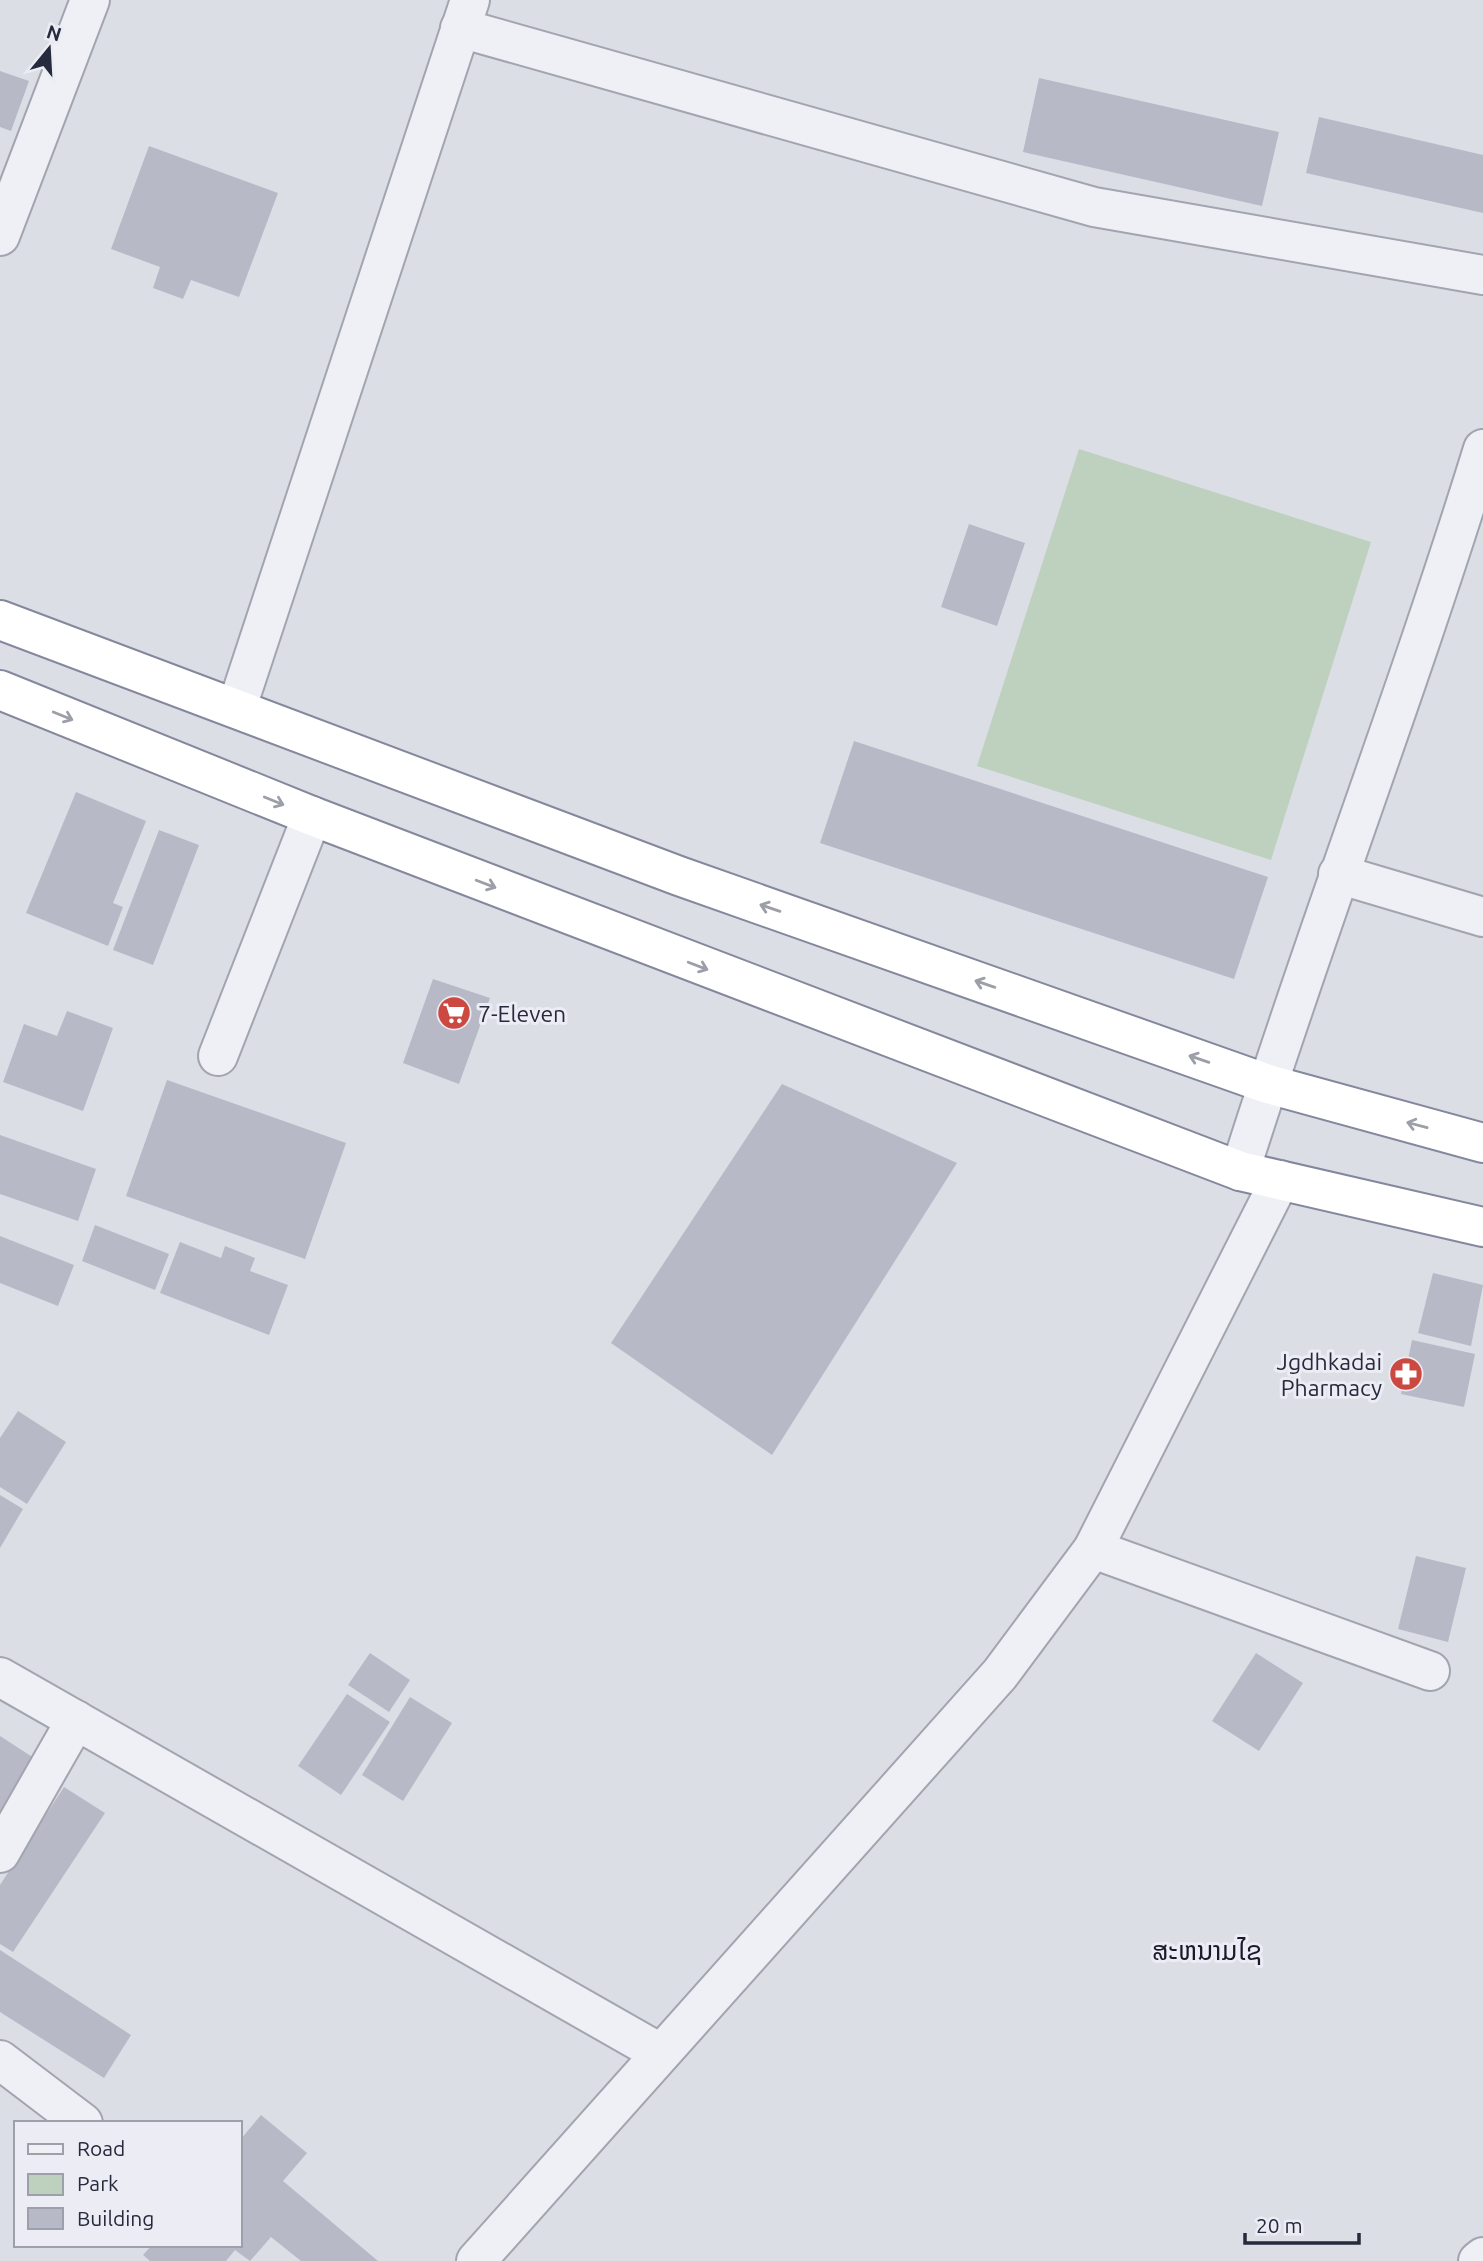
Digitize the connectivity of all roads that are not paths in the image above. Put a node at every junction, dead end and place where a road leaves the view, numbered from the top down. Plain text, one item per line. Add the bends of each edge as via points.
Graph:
1 (90, 0) edge
2 (465, 14) edge
3 (0, 236) edge
4 (1483, 275) edge
5 (1483, 449) edge
6 (0, 620) edge
7 (0, 690) edge
8 (237, 707) junction
9 (312, 816) junction
10 (1338, 874) junction
11 (1483, 917) edge
12 (218, 1056) dead end
13 (1268, 1084) junction
14 (1483, 1143) edge
15 (1240, 1171) junction
16 (1280, 1180) junction
17 (1483, 1227) edge
18 (1093, 1549) junction
19 (1430, 1671) dead end
20 (0, 1677) edge
21 (76, 1720) junction
22 (0, 1853) edge
23 (660, 2053) junction
24 (0, 2060) edge
25 (80, 2121) edge
26 (1483, 2257) edge
27 (476, 2261) edge
28 (1478, 2261) edge

1 - 3 street
2 - 4 street via 1094,207
2 - 8 street
5 - 10 street
6 - 8 highway
7 -> 9 highway
13 -> 8 highway via 679,876
9 - 12 street
9 -> 15 highway
10 - 11 street
10 - 13 street
14 -> 13 highway
13 - 15 street
15 - 16 highway
16 - 17 highway
16 - 18 street
18 - 19 street
18 - 23 street via 1000,1674
20 - 21 street
21 - 22 street
21 - 23 street
23 - 27 street
24 - 25 street
26 - 28 street

